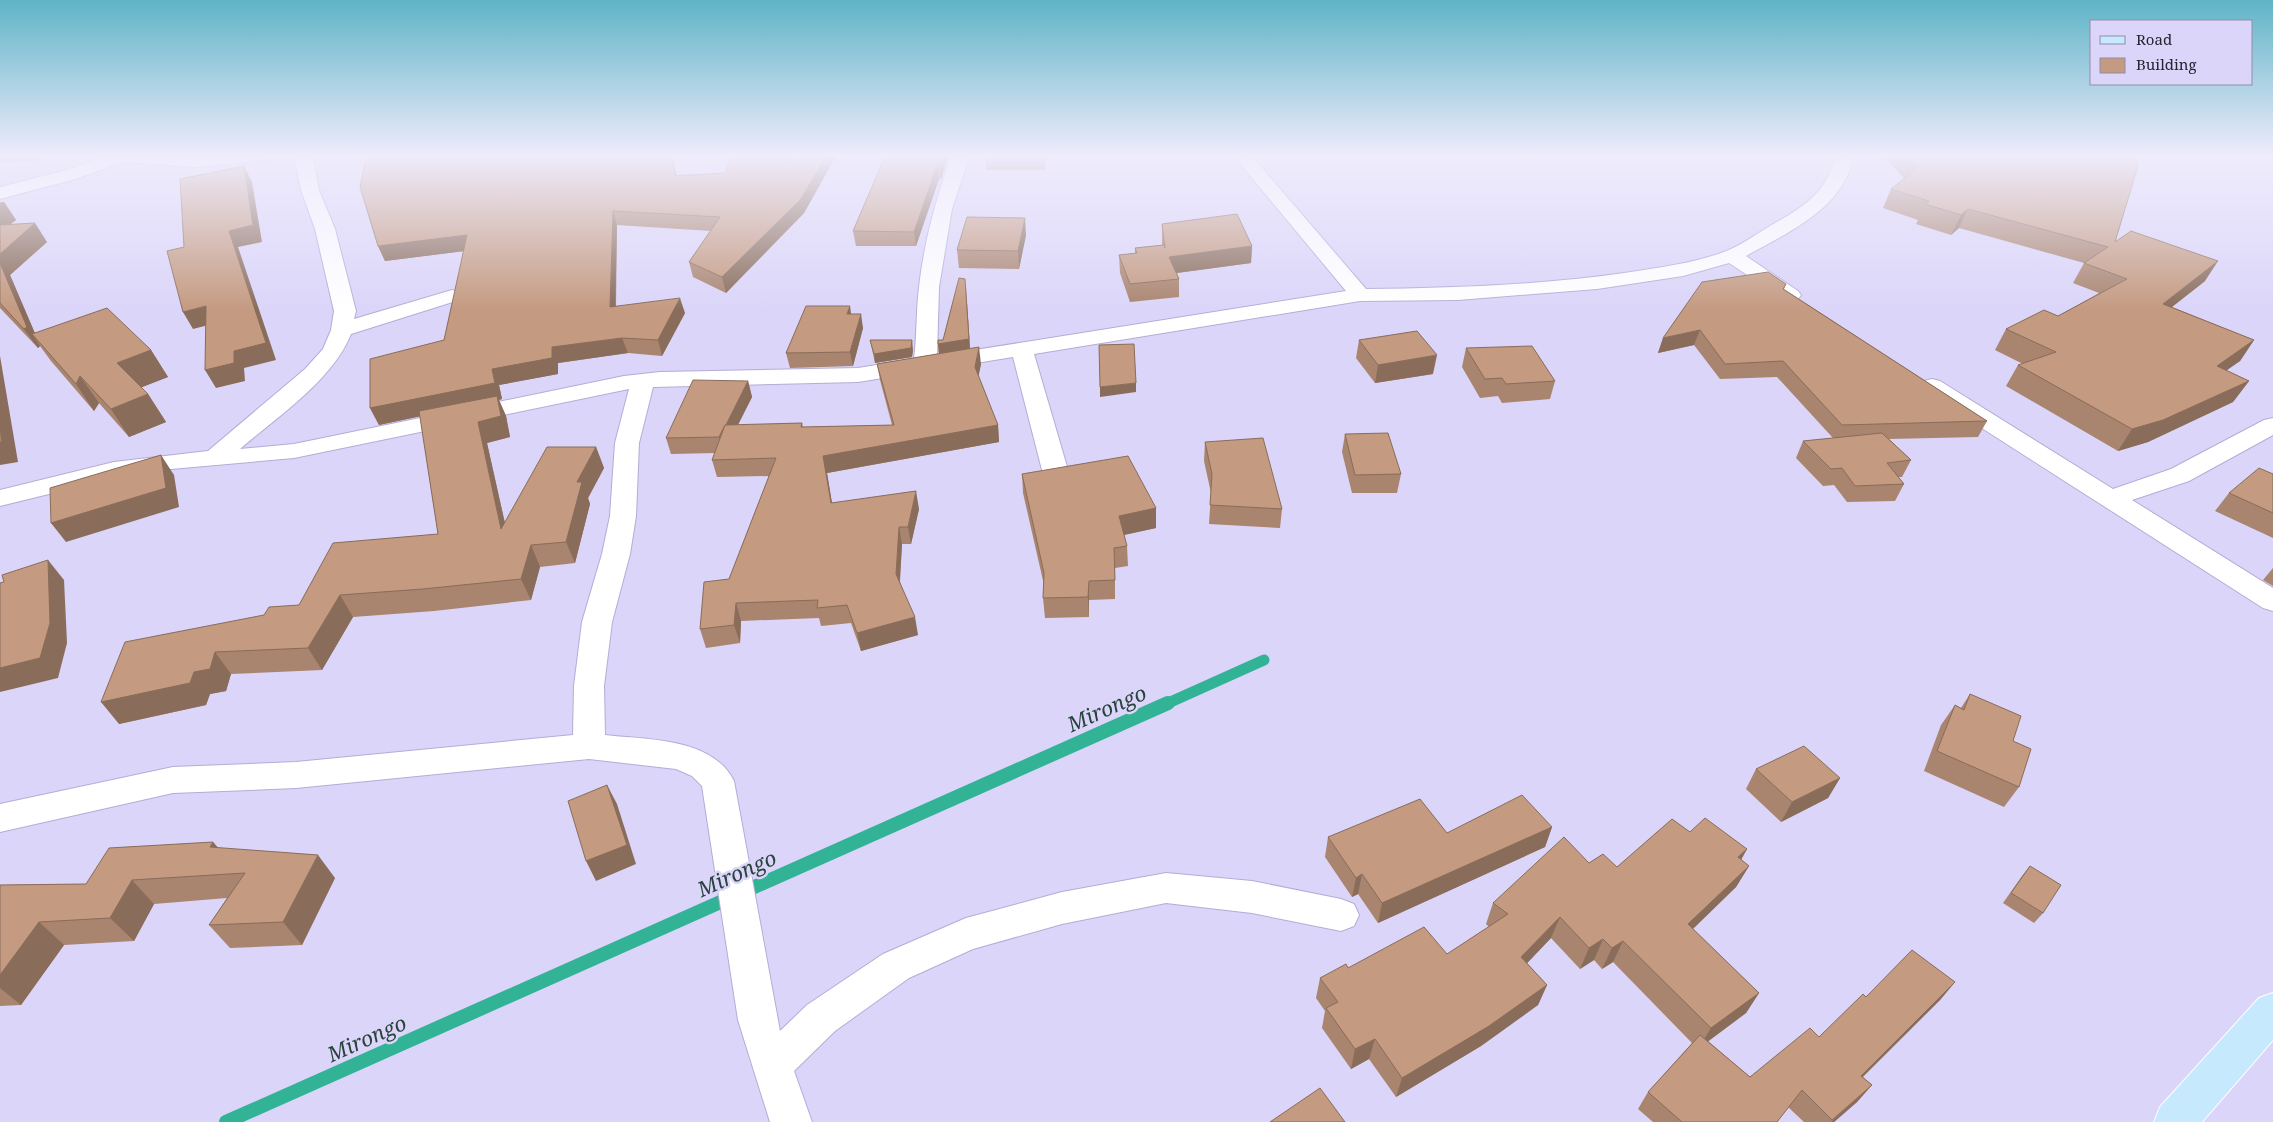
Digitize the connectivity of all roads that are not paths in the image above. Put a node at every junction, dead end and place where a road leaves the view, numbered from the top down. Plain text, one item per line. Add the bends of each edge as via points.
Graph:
1 (316, 206) edge
2 (944, 206) edge
3 (1285, 206) edge
4 (1812, 206) edge
5 (1732, 256) junction
6 (1360, 295) junction
7 (452, 296) edge
8 (1806, 305) edge
9 (342, 330) junction
10 (1022, 349) junction
11 (924, 366) junction
12 (1914, 375) edge
13 (643, 381) junction
14 (2273, 424) edge
15 (214, 459) junction
16 (1055, 470) edge
17 (0, 498) edge
18 (2112, 498) junction
19 (2273, 601) edge
20 (589, 746) junction
21 (0, 818) edge
22 (1341, 915) dead end
23 (2273, 1011) edge
24 (771, 1066) junction
25 (791, 1122) edge
26 (2175, 1122) edge

1 - 9 street via 345,310
2 - 11 street via 929,287
3 - 6 street
4 - 5 street
5 - 6 street via 1683,270 1597,283 1458,294
5 - 8 street
6 - 10 street
7 - 9 street
9 - 15 street via 333,351 313,374
10 - 11 street
10 - 16 street
11 - 13 street via 858,375
12 - 18 street
13 - 15 street via 294,451
13 - 20 street via 627,443 623,516 616,554 597,622 589,686
14 - 18 street via 2180,475
15 - 17 street via 128,467
18 - 19 street
20 - 21 street via 296,776 173,780
20 - 24 street via 679,757 704,767 718,781 757,1020
22 - 24 street via 1252,897 1166,888 1062,908 966,934 896,966 821,1018
23 - 26 main road
24 - 25 street

